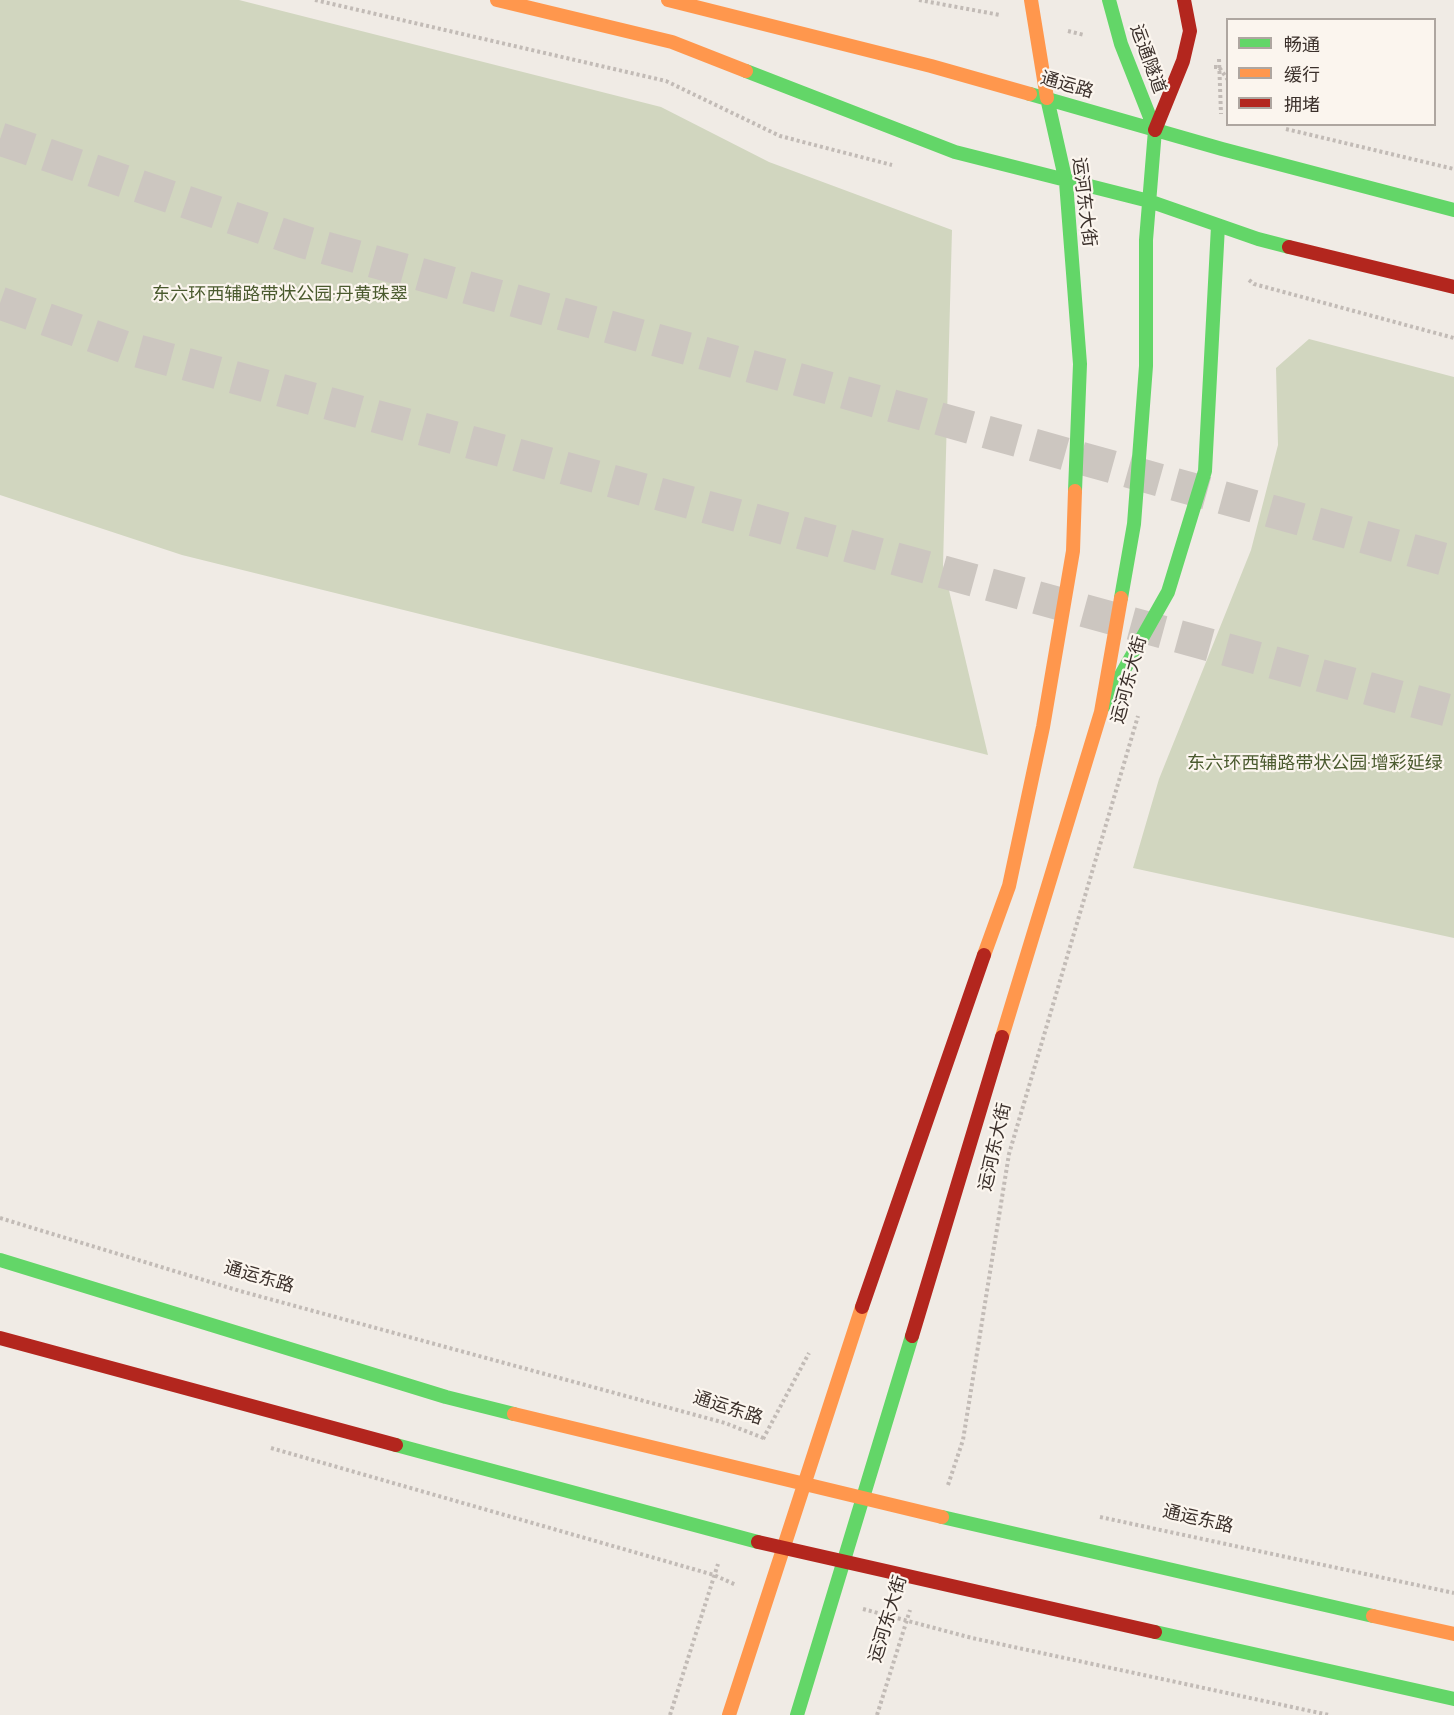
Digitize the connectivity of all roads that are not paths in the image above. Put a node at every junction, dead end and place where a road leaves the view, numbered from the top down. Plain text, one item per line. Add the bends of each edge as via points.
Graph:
1 (497, 0) edge
2 (668, 0) edge
3 (1031, 0) edge
4 (1109, 0) edge
5 (1184, 0) edge
6 (1047, 98) junction
7 (1155, 130) junction
8 (1066, 182) junction
9 (1149, 201) junction
10 (1454, 210) edge
11 (1218, 226) junction
12 (1454, 287) edge
13 (1101, 712) junction
14 (0, 1260) edge
15 (0, 1338) edge
16 (802, 1484) junction
17 (863, 1498) junction
18 (782, 1549) junction
19 (843, 1563) junction
20 (1454, 1634) edge
21 (1454, 1699) edge
22 (729, 1715) edge
23 (797, 1715) edge

1 - 8 main road via 672,42 932,145
2 - 6 main road, 通运路
3 - 6 main road
4 - 7 main road, 运通隧道 via 1121,44
5 - 7 main road, 运河东大街 via 1190,31 1184,61
6 - 7 main road, 通运路
6 - 8 main road, 运河东大街
7 - 9 main road, 运河东大街
7 - 10 main road, 通运路
8 - 9 main road
8 - 16 main road, 运河东大街 via 1080,364 1074,528 1043,727 1009,885 913,1153
9 - 11 main road
9 - 13 main road, 运河东大街 via 1146,366 1134,524
11 - 12 main road
11 - 13 main road, 运河东大街 via 1205,471 1168,592
13 - 17 main road, 运河东大街
14 - 16 main road via 446,1397
15 - 18 main road
16 - 17 main road
16 - 18 main road, 运河东大街
17 - 19 main road, 运河东大街
17 - 20 main road
18 - 19 main road
18 - 22 main road, 运河东大街
19 - 21 main road
19 - 23 main road, 运河东大街

